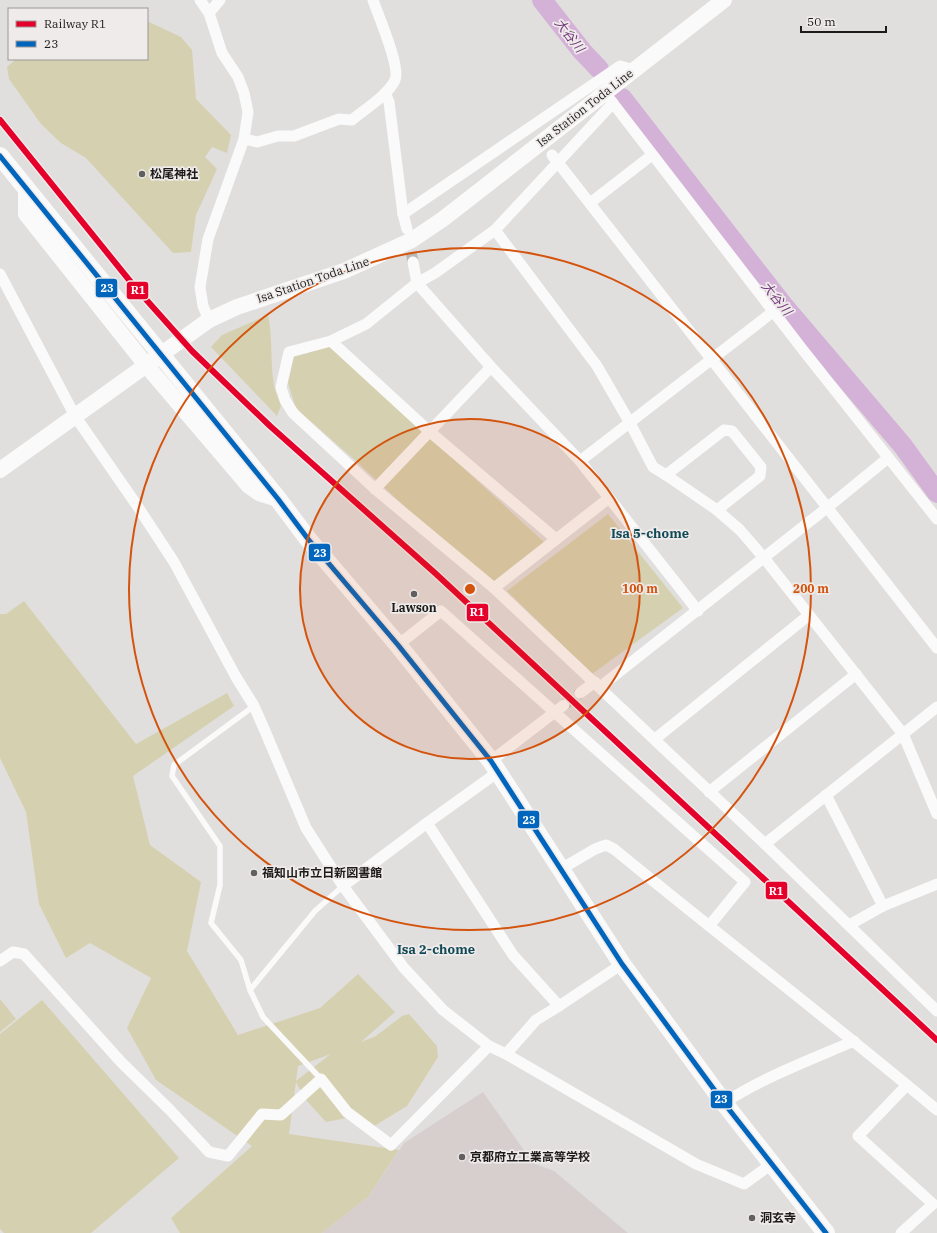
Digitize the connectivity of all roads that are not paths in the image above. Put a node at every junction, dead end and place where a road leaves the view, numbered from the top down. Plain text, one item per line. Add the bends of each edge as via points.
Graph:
1 (200, 0) edge
2 (220, 0) edge
3 (373, 0) edge
4 (724, 0) edge
5 (209, 13) junction
6 (634, 70) junction
7 (385, 94) junction
8 (609, 98) junction
9 (530, 128) junction
10 (537, 137) dead end
11 (244, 139) junction
12 (652, 155) junction
13 (0, 156) edge
14 (554, 159) junction
15 (26, 188) junction
16 (590, 203) junction
17 (403, 214) junction
18 (407, 229) tunnel mouth
19 (495, 230) junction
20 (413, 262) tunnel mouth
21 (0, 274) edge
22 (417, 283) junction
23 (774, 311) junction
24 (204, 323) junction
25 (331, 341) junction
26 (711, 359) junction
27 (149, 363) junction
28 (491, 367) junction
29 (75, 416) junction
30 (630, 423) junction
31 (430, 432) junction
32 (888, 458) junction
33 (580, 462) junction
34 (0, 470) edge
35 (666, 475) junction
36 (376, 489) junction
37 (609, 498) junction
38 (278, 499) junction
39 (828, 507) junction
40 (717, 510) junction
41 (937, 519) edge
42 (556, 539) junction
43 (764, 558) junction
44 (494, 588) junction
45 (698, 611) junction
46 (810, 615) junction
47 (398, 645) junction
48 (937, 648) edge
49 (856, 674) junction
50 (597, 685) junction
51 (580, 693) tunnel mouth
52 (564, 705) tunnel mouth
53 (254, 706) junction
54 (937, 707) edge
55 (556, 713) junction
56 (903, 734) junction
57 (655, 739) junction
58 (494, 767) junction
59 (709, 792) junction
60 (826, 795) junction
61 (937, 814) edge
62 (427, 823) junction
63 (765, 844) junction
64 (561, 869) junction
65 (937, 884) edge
66 (343, 886) junction
67 (883, 906) junction
68 (849, 925) junction
69 (709, 926) junction
70 (0, 961) edge
71 (622, 964) junction
72 (250, 990) junction
73 (559, 1006) junction
74 (937, 1012) edge
75 (854, 1041) junction
76 (489, 1046) junction
77 (506, 1054) junction
78 (321, 1079) junction
79 (907, 1085) junction
80 (724, 1102) junction
81 (937, 1110) edge
82 (773, 1163) junction
83 (826, 1233) edge
84 (901, 1233) edge

1 - 5 street
2 - 5 street
3 - 7 street via 395,64 396,79
4 - 6 main road, Isa Station Toda Line
5 - 11 street via 222,53 238,77 244,93 248,112
6 - 8 main road, Isa Station Toda Line
6 - 9 street via 620,66
7 - 11 street via 352,120 339,119 294,136 278,136 258,142
7 - 17 street via 389,102
8 - 12 street
8 - 14 street
8 - 24 main road, Isa Station Toda Line via 412,240 344,272 237,307
9 - 10 street
9 - 17 street
11 - 24 street via 208,239 200,287
12 - 16 street
12 - 23 street
13 - 15 main road
14 - 16 street
14 - 19 street
15 - 27 main road via 26,214
15 - 38 main road
16 - 26 street
17 - 18 street
19 - 22 street
19 - 30 street via 597,366
20 - 22 street
21 - 29 street
22 - 25 street via 366,324
22 - 28 street
23 - 26 street
23 - 32 street
24 - 27 main road, Isa Station Toda Line
25 - 31 street
25 - 36 street via 289,352 281,387 293,413
26 - 30 street
26 - 39 street
27 - 29 main road, Isa Station Toda Line
27 - 38 main road via 249,486 259,493
28 - 31 street
28 - 33 street
29 - 34 main road, Isa Station Toda Line
29 - 53 street via 174,562 236,678
30 - 33 street
30 - 35 street via 653,468
31 - 36 street
31 - 42 street
32 - 39 street
32 - 41 street
33 - 37 street
35 - 40 street
35 - 40 street via 724,430 732,431 761,467 760,476
36 - 44 street
37 - 42 street
37 - 45 street
38 - 47 main road
39 - 43 street
39 - 48 street
40 - 43 street via 740,530
42 - 44 street
43 - 45 street
43 - 46 street
44 - 50 street
45 - 50 street
46 - 49 street
46 - 57 street
47 - 55 street via 441,611
47 - 58 main road
49 - 56 street
49 - 59 street
50 - 51 street
50 - 57 street
52 - 55 street
53 - 66 street via 306,828
53 - 72 lane via 174,765 172,776 220,846 220,885 211,923 241,960
54 - 56 street
55 - 58 street
55 - 69 street via 745,882
56 - 60 street
56 - 61 street
57 - 59 street
58 - 62 street
58 - 64 main road
59 - 63 street
60 - 63 street
60 - 67 street
62 - 66 street
62 - 73 street via 513,955
63 - 68 street
64 - 69 street via 595,848 606,845
64 - 71 main road
65 - 67 street
66 - 72 lane via 315,911
66 - 76 street via 404,968 443,1010
67 - 68 street
68 - 74 street
69 - 75 street
70 - 78 street via 13,952 24,954 121,1062 209,1152 228,1156 262,1114 281,1115
71 - 73 street
71 - 80 main road
72 - 78 lane via 263,1017
73 - 77 street via 536,1020
75 - 79 street
75 - 80 street via 781,1072
76 - 77 street
76 - 78 street via 391,1145 347,1112
77 - 82 street via 696,1164 744,1184
79 - 81 street
79 - 84 street via 858,1136 933,1204
80 - 82 main road
82 - 83 main road

